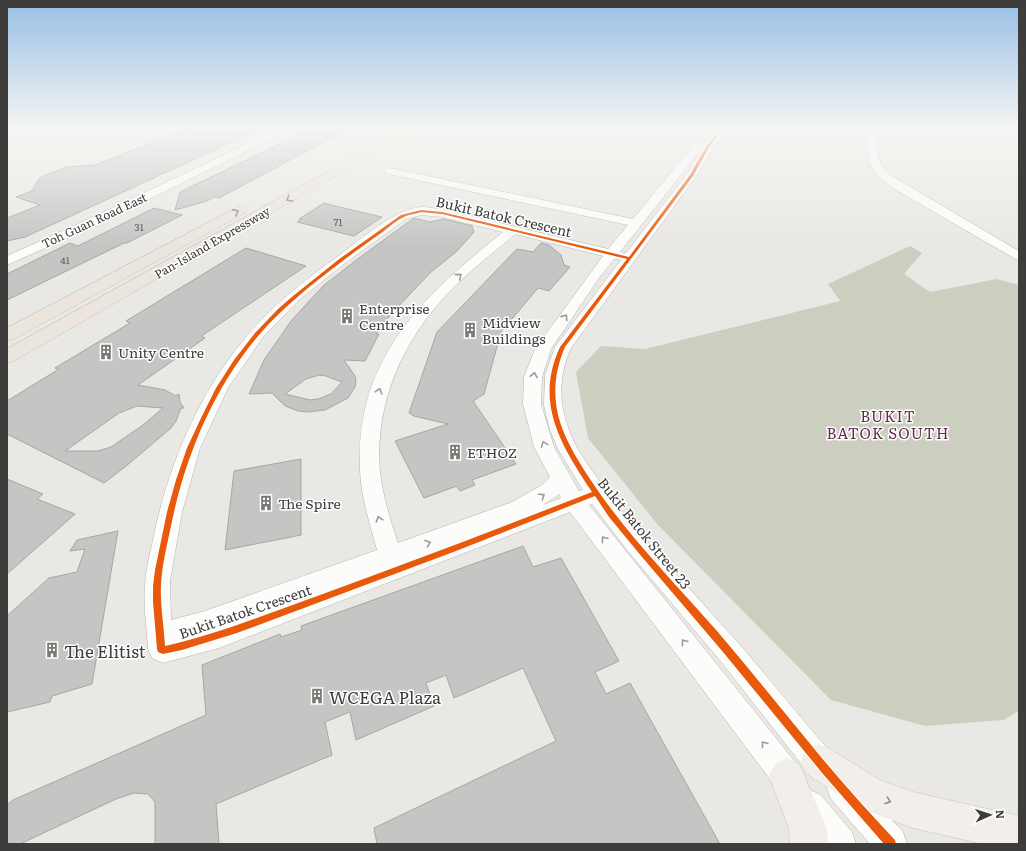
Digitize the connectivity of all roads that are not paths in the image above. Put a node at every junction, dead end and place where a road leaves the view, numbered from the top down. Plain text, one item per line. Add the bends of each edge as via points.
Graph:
1 (208, 167) edge
2 (323, 167) edge
3 (346, 167) edge
4 (681, 167) edge
5 (697, 167) edge
6 (876, 167) edge
7 (389, 171) dead end
8 (271, 194) dead end
9 (250, 205) dead end
10 (636, 223) junction
11 (202, 230) junction
12 (513, 230) junction
13 (611, 253) junction
14 (1019, 256) edge
15 (629, 258) junction
16 (7, 261) edge
17 (126, 292) junction
18 (7, 324) edge
19 (7, 335) edge
20 (7, 357) edge
21 (7, 372) edge
22 (561, 479) junction
23 (585, 497) junction
24 (393, 564) junction
25 (802, 768) junction
26 (1006, 835) edge
27 (809, 844) edge
28 (840, 844) edge
29 (891, 844) edge

1 - 16 street, Toh Guan Road East
2 - 8 highway, Pan-Island Expressway
3 -> 17 highway, Pan-Island Expressway
4 - 10 street, Bukit Batok Street 23
5 - 15 street, Bukit Batok Street 23
6 - 14 street via 907,190
7 - 10 street
11 -> 9 highway, Pan-Island Expressway
10 - 13 street, Bukit Batok Street 23
11 - 18 highway
11 - 19 highway, Pan-Island Expressway
12 - 13 street, Bukit Batok Crescent
24 -> 12 street, Bukit Batok Crescent via 377,512 370,471 373,412 385,372 405,336 441,292
12 - 24 street, Bukit Batok Crescent via 432,212 407,214 304,289 280,310 254,339 228,375 200,424 181,473 170,514 157,584 161,649 184,646
13 - 15 street, Bukit Batok Crescent
22 -> 13 street, Bukit Batok Street 23 via 544,447 538,427 532,404 533,377 543,349
15 - 23 street, Bukit Batok Street 23 via 563,347 556,362 553,378 553,399 558,425
17 - 20 highway, Pan-Island Expressway
17 - 21 highway
22 - 23 street, Bukit Batok Street 23
24 -> 22 street, Bukit Batok Crescent via 520,508 549,491
23 - 24 street, Bukit Batok Crescent
23 - 25 street, Bukit Batok Street 23 via 626,532 732,656
25 -> 26 main road via 913,810
25 - 27 main road
25 - 28 street, Bukit Batok Street 23
25 - 29 street, Bukit Batok Street 23

